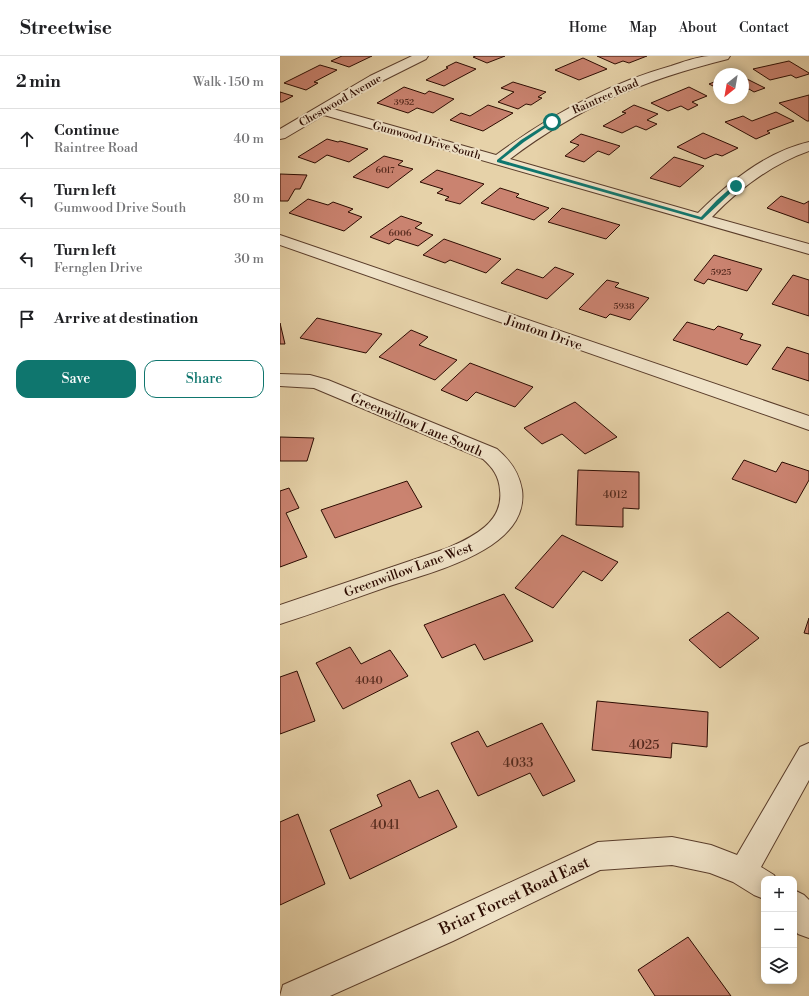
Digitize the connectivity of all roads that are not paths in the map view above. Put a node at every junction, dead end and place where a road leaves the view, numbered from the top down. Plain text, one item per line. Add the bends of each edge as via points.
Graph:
1 (422, 56) edge
2 (724, 56) edge
3 (321, 110) junction
4 (280, 135) edge
5 (809, 146) edge
6 (498, 161) junction
7 (702, 218) junction
8 (280, 240) edge
9 (809, 249) edge
10 (289, 380) edge
11 (809, 423) edge
12 (512, 495) joint
13 (280, 615) edge
14 (809, 755) edge
15 (754, 878) edge
16 (797, 909) edge
17 (809, 923) edge
18 (294, 996) edge

1 - 3 street, Chestwood Avenue
2 - 6 street, Raintree Road via 668,71 587,103 552,122
3 - 4 street, Chestwood Avenue
3 - 6 street, Gumwood Drive South
5 - 7 street via 758,170 718,201
6 - 7 street, Gumwood Drive South
7 - 9 street, Gumwood Drive South
8 - 11 street, Jimtom Drive
10 - 12 street, Greenwillow Lane South via 321,384 490,454 510,478
12 - 13 street, Greenwillow Lane West via 510,509 501,522 475,545 456,554
14 - 15 street
15 - 18 street, Briar Forest Road East via 710,859 672,851 598,856
16 - 17 street

